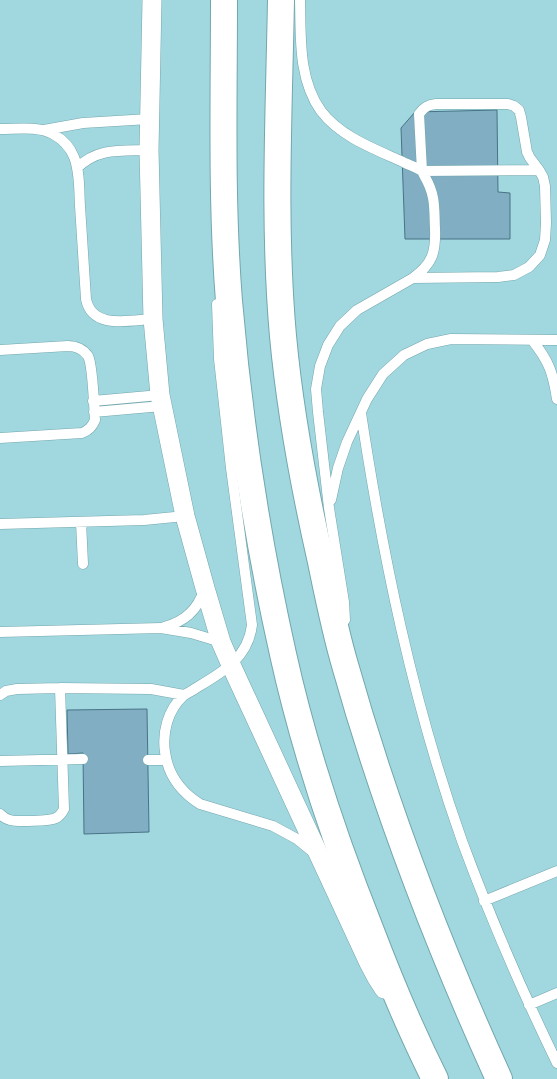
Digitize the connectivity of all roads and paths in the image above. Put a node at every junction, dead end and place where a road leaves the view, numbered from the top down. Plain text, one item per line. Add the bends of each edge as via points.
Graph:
1 (152, 0) edge
2 (224, 0) edge
3 (281, 0) edge
4 (300, 0) edge
5 (149, 119) junction
6 (0, 129) edge
7 (44, 130) junction
8 (149, 150) junction
9 (77, 168) junction
10 (539, 170) junction
11 (422, 171) junction
12 (225, 223) junction
13 (413, 278) junction
14 (218, 279) dead end
15 (217, 297) dead end
16 (153, 318) junction
17 (532, 340) junction
18 (557, 340) edge
19 (0, 350) edge
20 (556, 375) edge
21 (557, 399) edge
22 (93, 401) junction
23 (161, 401) junction
24 (94, 412) junction
25 (361, 413) junction
26 (0, 438) edge
27 (328, 508) junction
28 (184, 516) junction
29 (81, 522) junction
30 (0, 524) edge
31 (83, 564) dead end
32 (205, 588) junction
33 (161, 628) junction
34 (0, 632) edge
35 (221, 642) junction
36 (344, 663) junction
37 (231, 665) junction
38 (60, 688) junction
39 (0, 695) edge
40 (184, 695) junction
41 (63, 759) junction
42 (83, 759) dead end
43 (148, 760) dead end
44 (166, 760) junction
45 (0, 761) edge
46 (0, 814) edge
47 (320, 857) junction
48 (557, 871) edge
49 (484, 901) junction
50 (557, 993) edge
51 (528, 1005) junction
52 (402, 1007) junction
53 (557, 1063) edge
54 (435, 1079) edge
55 (499, 1079) edge

1 - 5 street
2 - 12 street
3 - 36 street via 277,200 283,334 298,454
4 - 11 lane via 304,74 321,110 334,126 351,137
5 - 7 lane via 83,123
5 - 8 street
6 - 7 lane
7 - 9 lane via 54,134 69,148
8 - 9 lane via 102,152
8 - 16 street
9 - 16 lane via 91,312 103,320
10 - 11 lane
10 - 11 lane via 526,152 521,117 514,106 436,104 423,108 420,114
10 - 13 lane via 545,186 546,240 540,255 529,267 514,275 498,277
11 - 13 lane via 432,192 435,239 430,262
12 - 14 lane
12 - 52 street via 230,309 256,520 284,657 336,837
13 - 27 lane via 358,310 340,326 320,366 316,389
15 - 37 lane via 222,386 252,624 251,636
16 - 23 street
17 - 18 lane
17 - 20 lane
17 - 25 lane via 451,339 415,349 384,374
19 - 22 lane via 79,348 90,362
20 - 21 lane
22 - 23 lane
22 - 24 lane
23 - 24 lane
23 - 28 street
24 - 26 lane via 92,426 82,433
25 - 27 lane via 347,442
25 - 49 lane via 386,560 420,705
27 - 36 lane via 344,602
28 - 29 lane
28 - 32 street
29 - 30 lane
29 - 31 lane
32 - 33 lane via 196,608 188,616
32 - 35 street
33 - 34 lane
33 - 35 lane
35 - 37 street
36 - 55 street via 416,883
37 - 40 lane
37 - 47 street
38 - 39 lane via 17,689
38 - 40 lane via 151,690
38 - 41 lane
40 - 44 lane via 168,718 164,738
41 - 42 lane
41 - 45 lane
41 - 46 lane via 65,803 57,818 14,821
43 - 44 lane
44 - 47 lane via 175,781 190,798 200,804 274,826
47 - 52 street via 377,978
48 - 49 lane
49 - 51 lane
50 - 51 lane
51 - 53 lane
52 - 54 street

